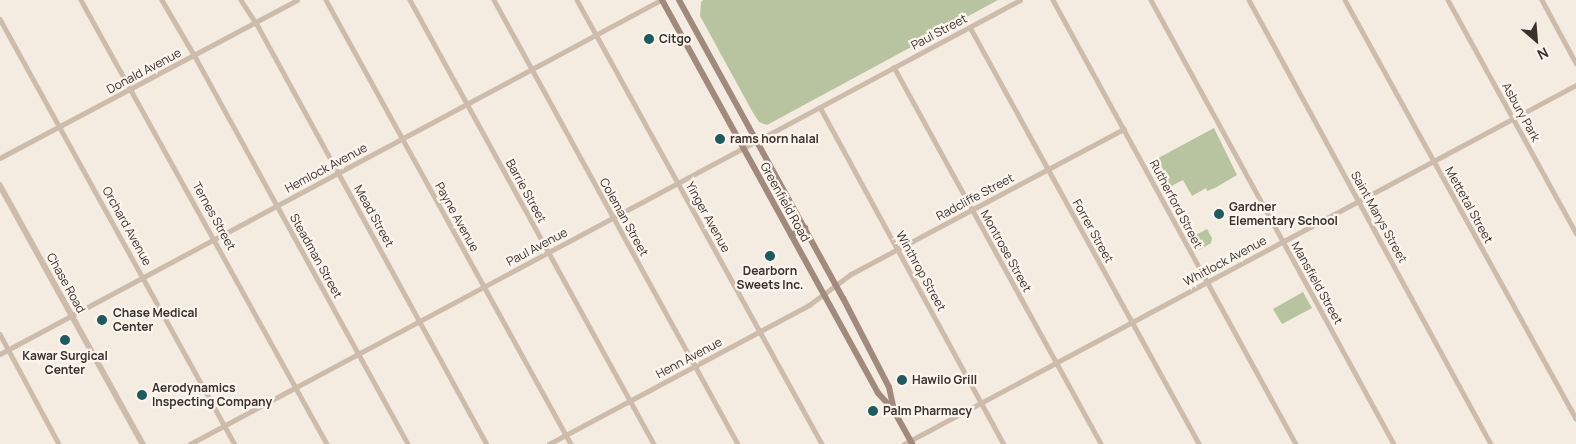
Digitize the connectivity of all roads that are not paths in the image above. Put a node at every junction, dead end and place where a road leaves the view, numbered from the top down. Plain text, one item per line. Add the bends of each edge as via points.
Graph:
1 (81, 0) edge
2 (162, 0) edge
3 (241, 0) edge
4 (297, 0) edge
5 (326, 0) edge
6 (410, 0) edge
7 (494, 0) edge
8 (577, 0) edge
9 (661, 0) edge
10 (679, 0) edge
11 (1020, 0) edge
12 (1053, 0) edge
13 (1151, 0) edge
14 (1249, 0) edge
15 (1345, 0) edge
16 (1448, 0) edge
17 (1542, 0) edge
18 (0, 19) edge
19 (255, 23) junction
20 (970, 27) junction
21 (596, 35) junction
22 (194, 56) junction
23 (1576, 63) edge
24 (894, 67) junction
25 (532, 69) junction
26 (1576, 85) edge
27 (131, 89) junction
28 (467, 104) junction
29 (820, 107) junction
30 (1513, 119) junction
31 (60, 126) junction
32 (1124, 129) junction
33 (402, 138) junction
34 (756, 141) junction
35 (743, 148) junction
36 (0, 158) edge
37 (1434, 162) junction
38 (1048, 170) junction
39 (339, 173) junction
40 (678, 183) junction
41 (0, 185) edge
42 (1359, 202) junction
43 (277, 206) junction
44 (972, 210) junction
45 (613, 218) junction
46 (805, 228) junction
47 (1576, 234) edge
48 (791, 235) junction
49 (215, 239) junction
50 (1282, 242) junction
51 (898, 249) junction
52 (549, 252) junction
53 (144, 277) junction
54 (1206, 283) junction
55 (836, 285) junction
56 (484, 287) junction
57 (824, 295) junction
58 (72, 315) junction
59 (420, 321) junction
60 (1132, 323) junction
61 (760, 331) junction
62 (0, 334) edge
63 (8, 350) junction
64 (0, 354) edge
65 (359, 354) junction
66 (1056, 363) junction
67 (694, 366) junction
68 (296, 387) junction
69 (630, 400) junction
70 (982, 403) junction
71 (894, 411) junction
72 (1576, 419) edge
73 (225, 425) junction
74 (566, 435) junction
75 (909, 443) edge
76 (59, 444) edge
77 (143, 444) edge
78 (190, 444) edge
79 (235, 444) edge
80 (328, 444) edge
81 (408, 444) edge
82 (487, 444) edge
83 (549, 444) edge
84 (571, 444) edge
85 (654, 444) edge
86 (738, 444) edge
87 (822, 444) edge
88 (1004, 444) edge
89 (1101, 444) edge
90 (1199, 444) edge
91 (1296, 444) edge
92 (1394, 444) edge
93 (1491, 444) edge

1 - 27 street, Ternes Street
2 - 22 street, Steadman Street
3 - 19 street, Mead Street
4 - 19 street, Donald Avenue
5 - 33 street, Payne Avenue
6 - 28 street, Barrie Street
7 - 25 street, Coleman Street
8 - 21 street, Yinger Avenue
9 - 21 street, Hemlock Avenue
9 - 35 main road, Greenfield Road
10 - 34 main road, Greenfield Road
11 - 20 street, Paul Street
12 - 32 street, Rutherford Street
13 - 50 street, Mansfield Street
14 - 42 street, Saint Marys Street
15 - 37 street, Mettetal Street
16 - 30 street, Asbury Park
17 - 23 street
18 - 31 street, Orchard Avenue
19 - 22 street, Donald Avenue
19 - 39 street, Mead Street
20 - 24 street, Paul Street
20 - 38 street, Forrer Street
21 - 25 street, Hemlock Avenue
21 - 40 street, Yinger Avenue
22 - 27 street, Donald Avenue
22 - 43 street, Steadman Street
24 - 29 street, Paul Avenue
24 - 44 street, Montrose Street
25 - 28 street, Hemlock Avenue
25 - 45 street, Coleman Street
26 - 30 street, Whitlock Avenue
27 - 31 street, Donald Avenue
27 - 49 street, Ternes Street
28 - 33 street, Hemlock Avenue
28 - 52 street, Barrie Street
29 - 34 street, Paul Avenue
29 - 51 street, Winthrop Street
30 - 37 street, Whitlock Avenue
30 - 47 street, Asbury Park
31 - 36 street, Donald Avenue
31 - 53 street, Orchard Avenue
32 - 38 street, Radcliffe Street
32 - 54 street, Rutherford Street
33 - 39 street, Hemlock Avenue
33 - 56 street, Payne Avenue
34 - 35 street, Paul Avenue
34 - 46 main road, Greenfield Road
35 - 40 street, Paul Avenue
35 - 48 main road, Greenfield Road
37 - 42 street, Whitlock Avenue
37 - 72 street, Mettetal Street
38 - 44 street, Radcliffe Street
38 - 60 street, Forrer Street
39 - 43 street, Hemlock Avenue
39 - 59 street, Mead Street
40 - 45 street, Paul Avenue
40 - 61 street, Yinger Avenue
41 - 58 street, Chase Road
42 - 50 street, Whitlock Avenue
42 - 93 street, Saint Marys Street
43 - 49 street, Hemlock Avenue
43 - 65 street, Steadman Street
44 - 51 street, Radcliffe Street
44 - 66 street, Montrose Street
45 - 52 street, Paul Avenue
45 - 67 street, Coleman Street
46 - 48 main road
46 - 55 main road, Greenfield Road
48 - 57 main road, Greenfield Road
49 - 53 street, Hemlock Avenue
49 - 68 street, Ternes Street
50 - 54 street, Whitlock Avenue
50 - 92 street, Mansfield Street
51 - 55 street, Radcliffe Street
51 - 70 street, Winthrop Street
52 - 56 street, Paul Avenue
52 - 69 street, Barrie Street
53 - 58 street, Hemlock Avenue
53 - 73 street, Orchard Avenue
54 - 60 street, Whitlock Avenue
54 - 91 street, Rutherford Street
55 - 57 street, Henn Avenue
55 - 71 main road, Greenfield Road via 888,387
56 - 59 street, Paul Avenue
56 - 74 street, Payne Avenue
57 - 61 street, Henn Avenue
57 - 71 main road, Greenfield Road via 878,393
58 - 63 street, Hemlock Avenue
58 - 77 street, Chase Road
59 - 65 street, Paul Avenue
59 - 82 street, Mead Street
60 - 66 street, Whitlock Avenue
60 - 90 street, Forrer Street
61 - 67 street, Henn Avenue
61 - 87 street, Yinger Avenue
62 - 63 street
63 - 64 street, Hemlock Avenue
63 - 76 street
65 - 68 street, Paul Avenue
65 - 81 street, Steadman Street
66 - 70 street, Whitlock Avenue
66 - 89 street, Montrose Street
67 - 69 street, Henn Avenue
67 - 86 street, Coleman Street
68 - 73 street, Paul Avenue
68 - 80 street, Ternes Street
69 - 74 street, Henn Avenue
69 - 85 street, Barrie Street
70 - 75 street, Whitlock Avenue
70 - 88 street, Winthrop Street
71 - 75 main road, Greenfield Road
73 - 78 street, Paul Avenue
73 - 79 street, Orchard Avenue
74 - 83 street, Henn Avenue
74 - 84 street, Payne Avenue

